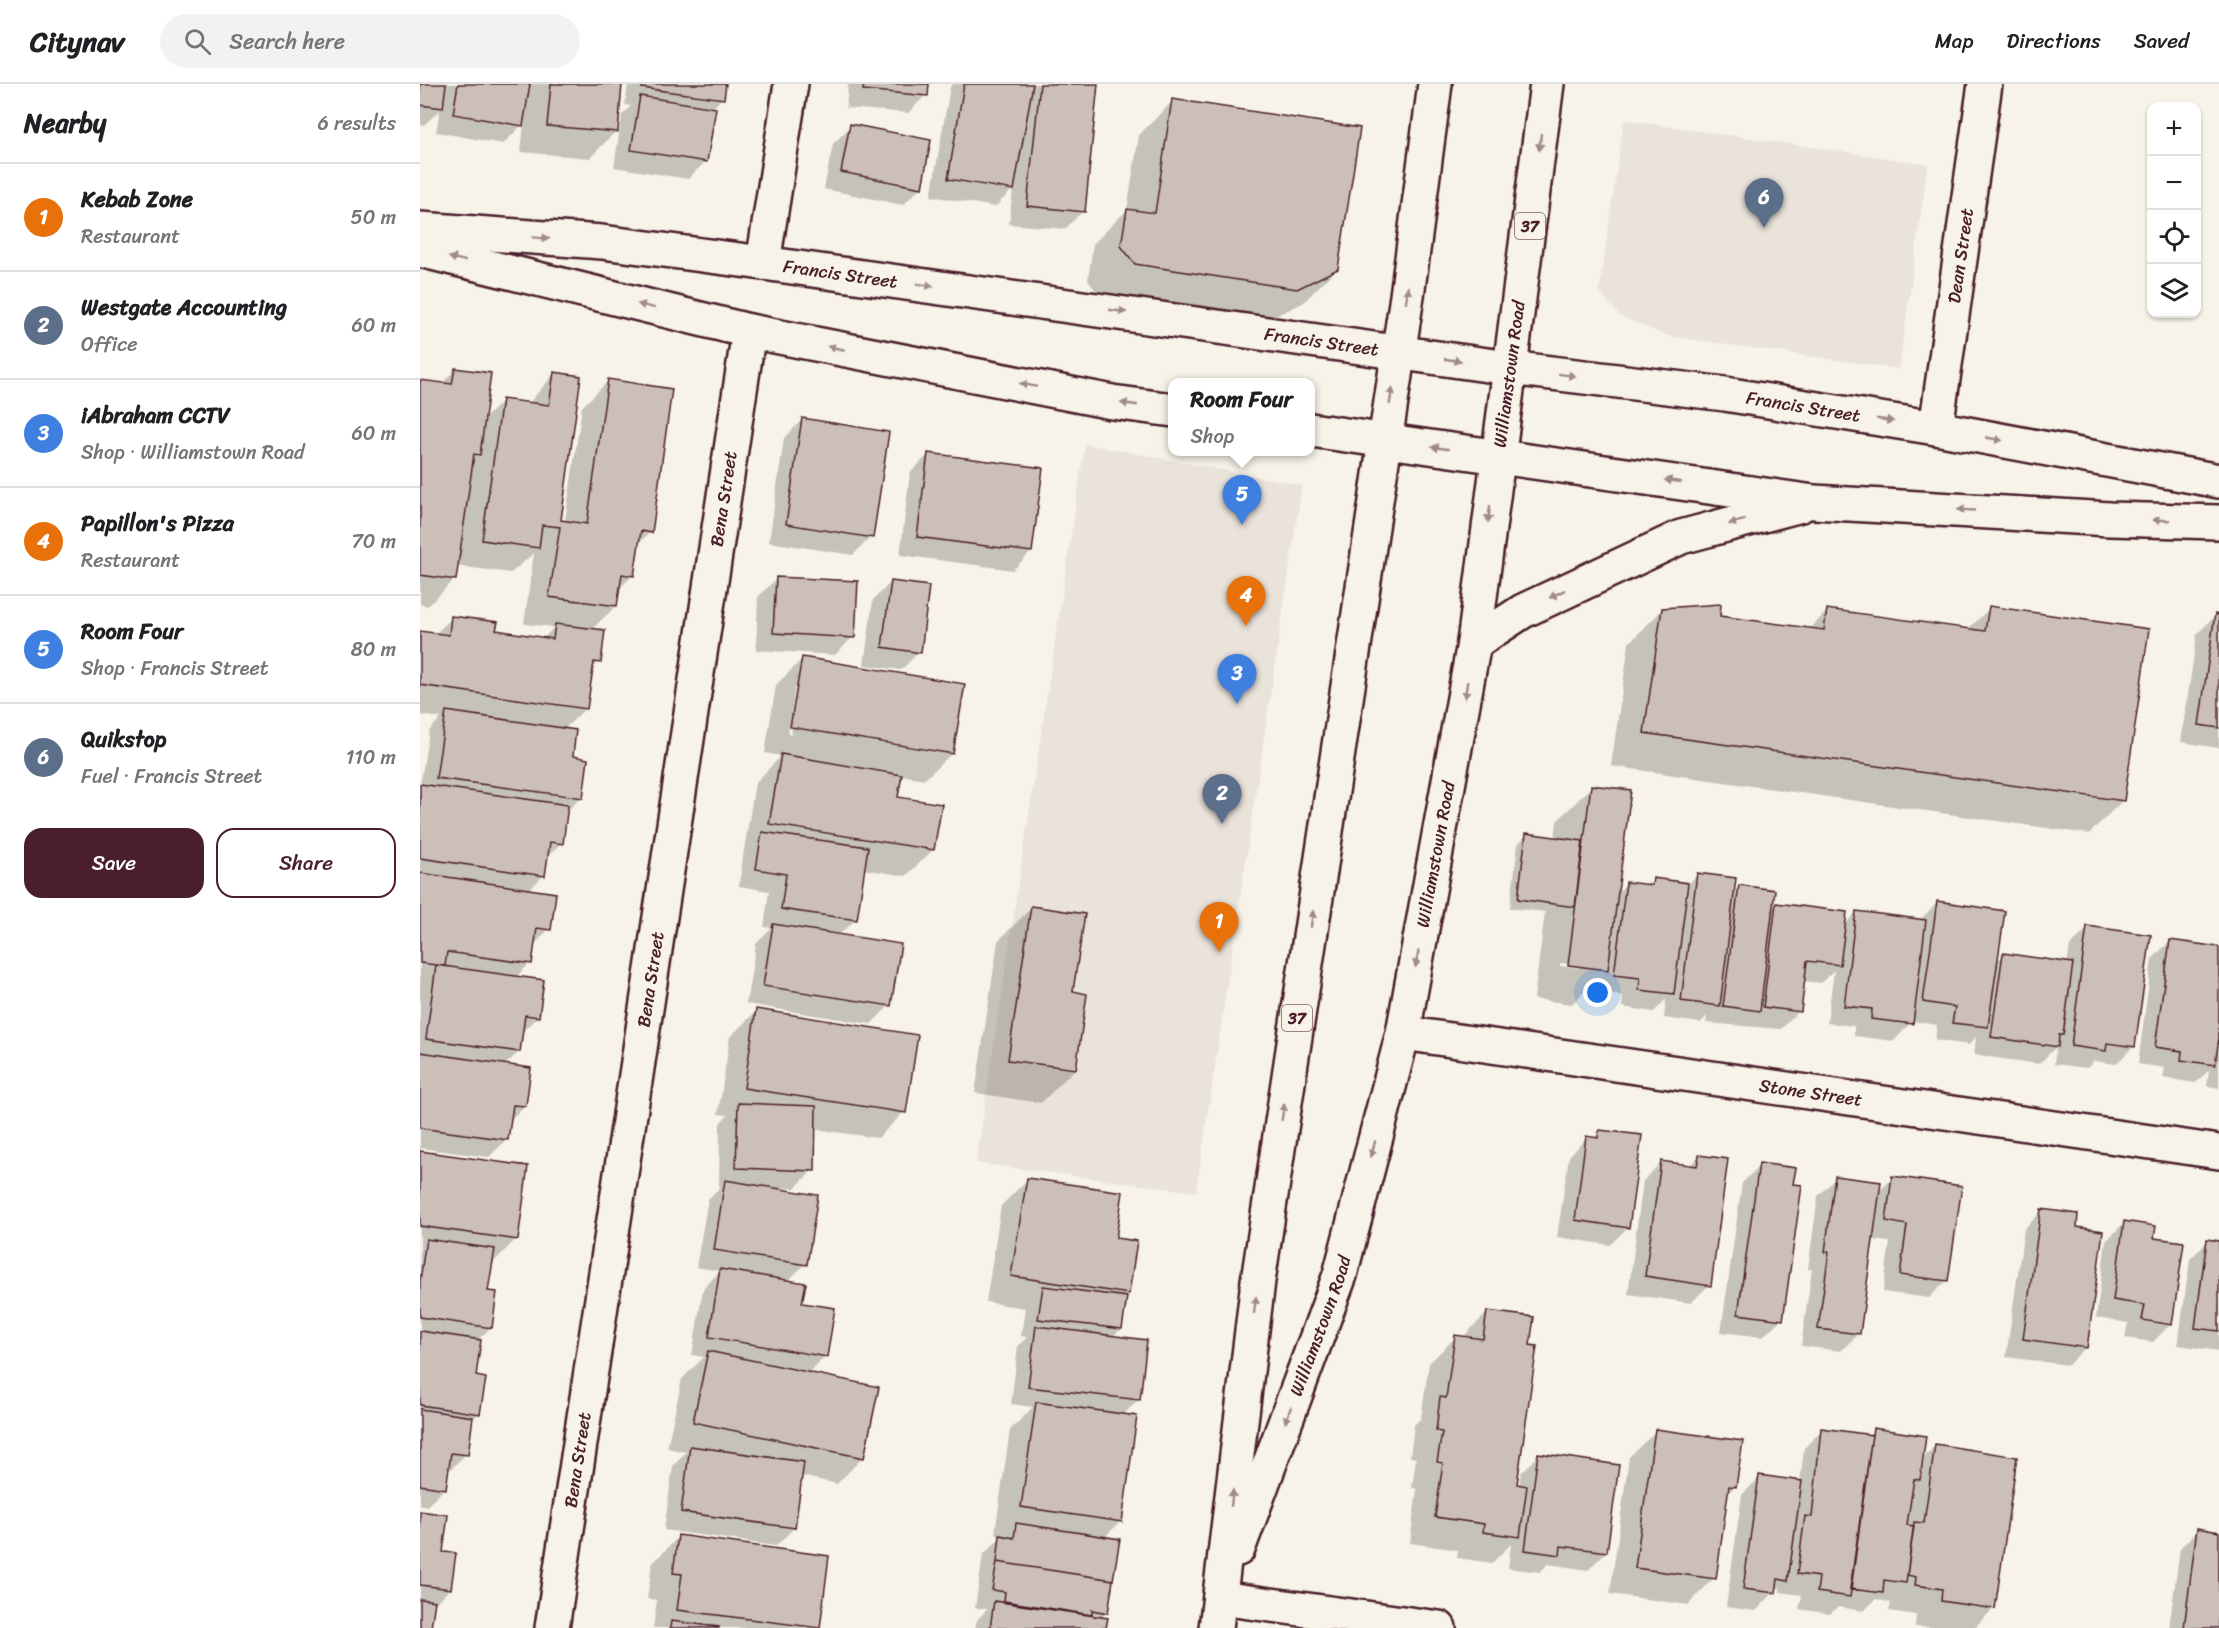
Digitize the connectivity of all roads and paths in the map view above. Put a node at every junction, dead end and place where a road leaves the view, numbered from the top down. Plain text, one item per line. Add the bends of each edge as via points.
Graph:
1 (791, 84) edge
2 (1435, 84) edge
3 (1546, 84) edge
4 (1985, 84) edge
5 (420, 229) edge
6 (420, 250) edge
7 (763, 262) junction
8 (749, 331) junction
9 (1398, 353) junction
10 (1509, 368) junction
11 (1168, 409) edge
12 (1936, 428) junction
13 (1315, 431) edge
14 (1384, 440) junction
15 (1497, 456) junction
16 (2219, 481) edge
17 (1814, 502) junction
18 (2219, 522) edge
19 (1474, 643) junction
20 (1403, 1033) junction
21 (2219, 1152) edge
22 (1218, 1613) edge
23 (552, 1628) edge
24 (1438, 1628) edge

1 - 7 main road
9 -> 2 main road, 37
3 -> 10 main road, Williamstown Road / 37
4 - 12 main road, Dean Street
5 -> 7 main road, Francis Street via 603,242
8 -> 6 main road
7 -> 9 main road, Francis Street
11 -> 8 main road via 1112,402
8 - 23 main road, Bena Street
9 -> 10 main road, Francis Street
14 -> 9 main road, 37
10 -> 12 main road, Francis Street via 1725,394
10 - 15 main road, Williamstown Road / 37
12 -> 16 main road, Francis Street
13 - 14 main road
15 -> 14 main road
22 -> 14 main road, 37 via 1258,1281
17 -> 15 main road
15 -> 19 main road, Williamstown Road / 37
18 -> 17 main road
17 -> 19 main road via 1681,537 1523,611
19 -> 20 main road, Williamstown Road / 37
20 - 21 main road, Stone Street
20 -> 22 main road, Williamstown Road / 37 via 1340,1275
22 - 24 main road

